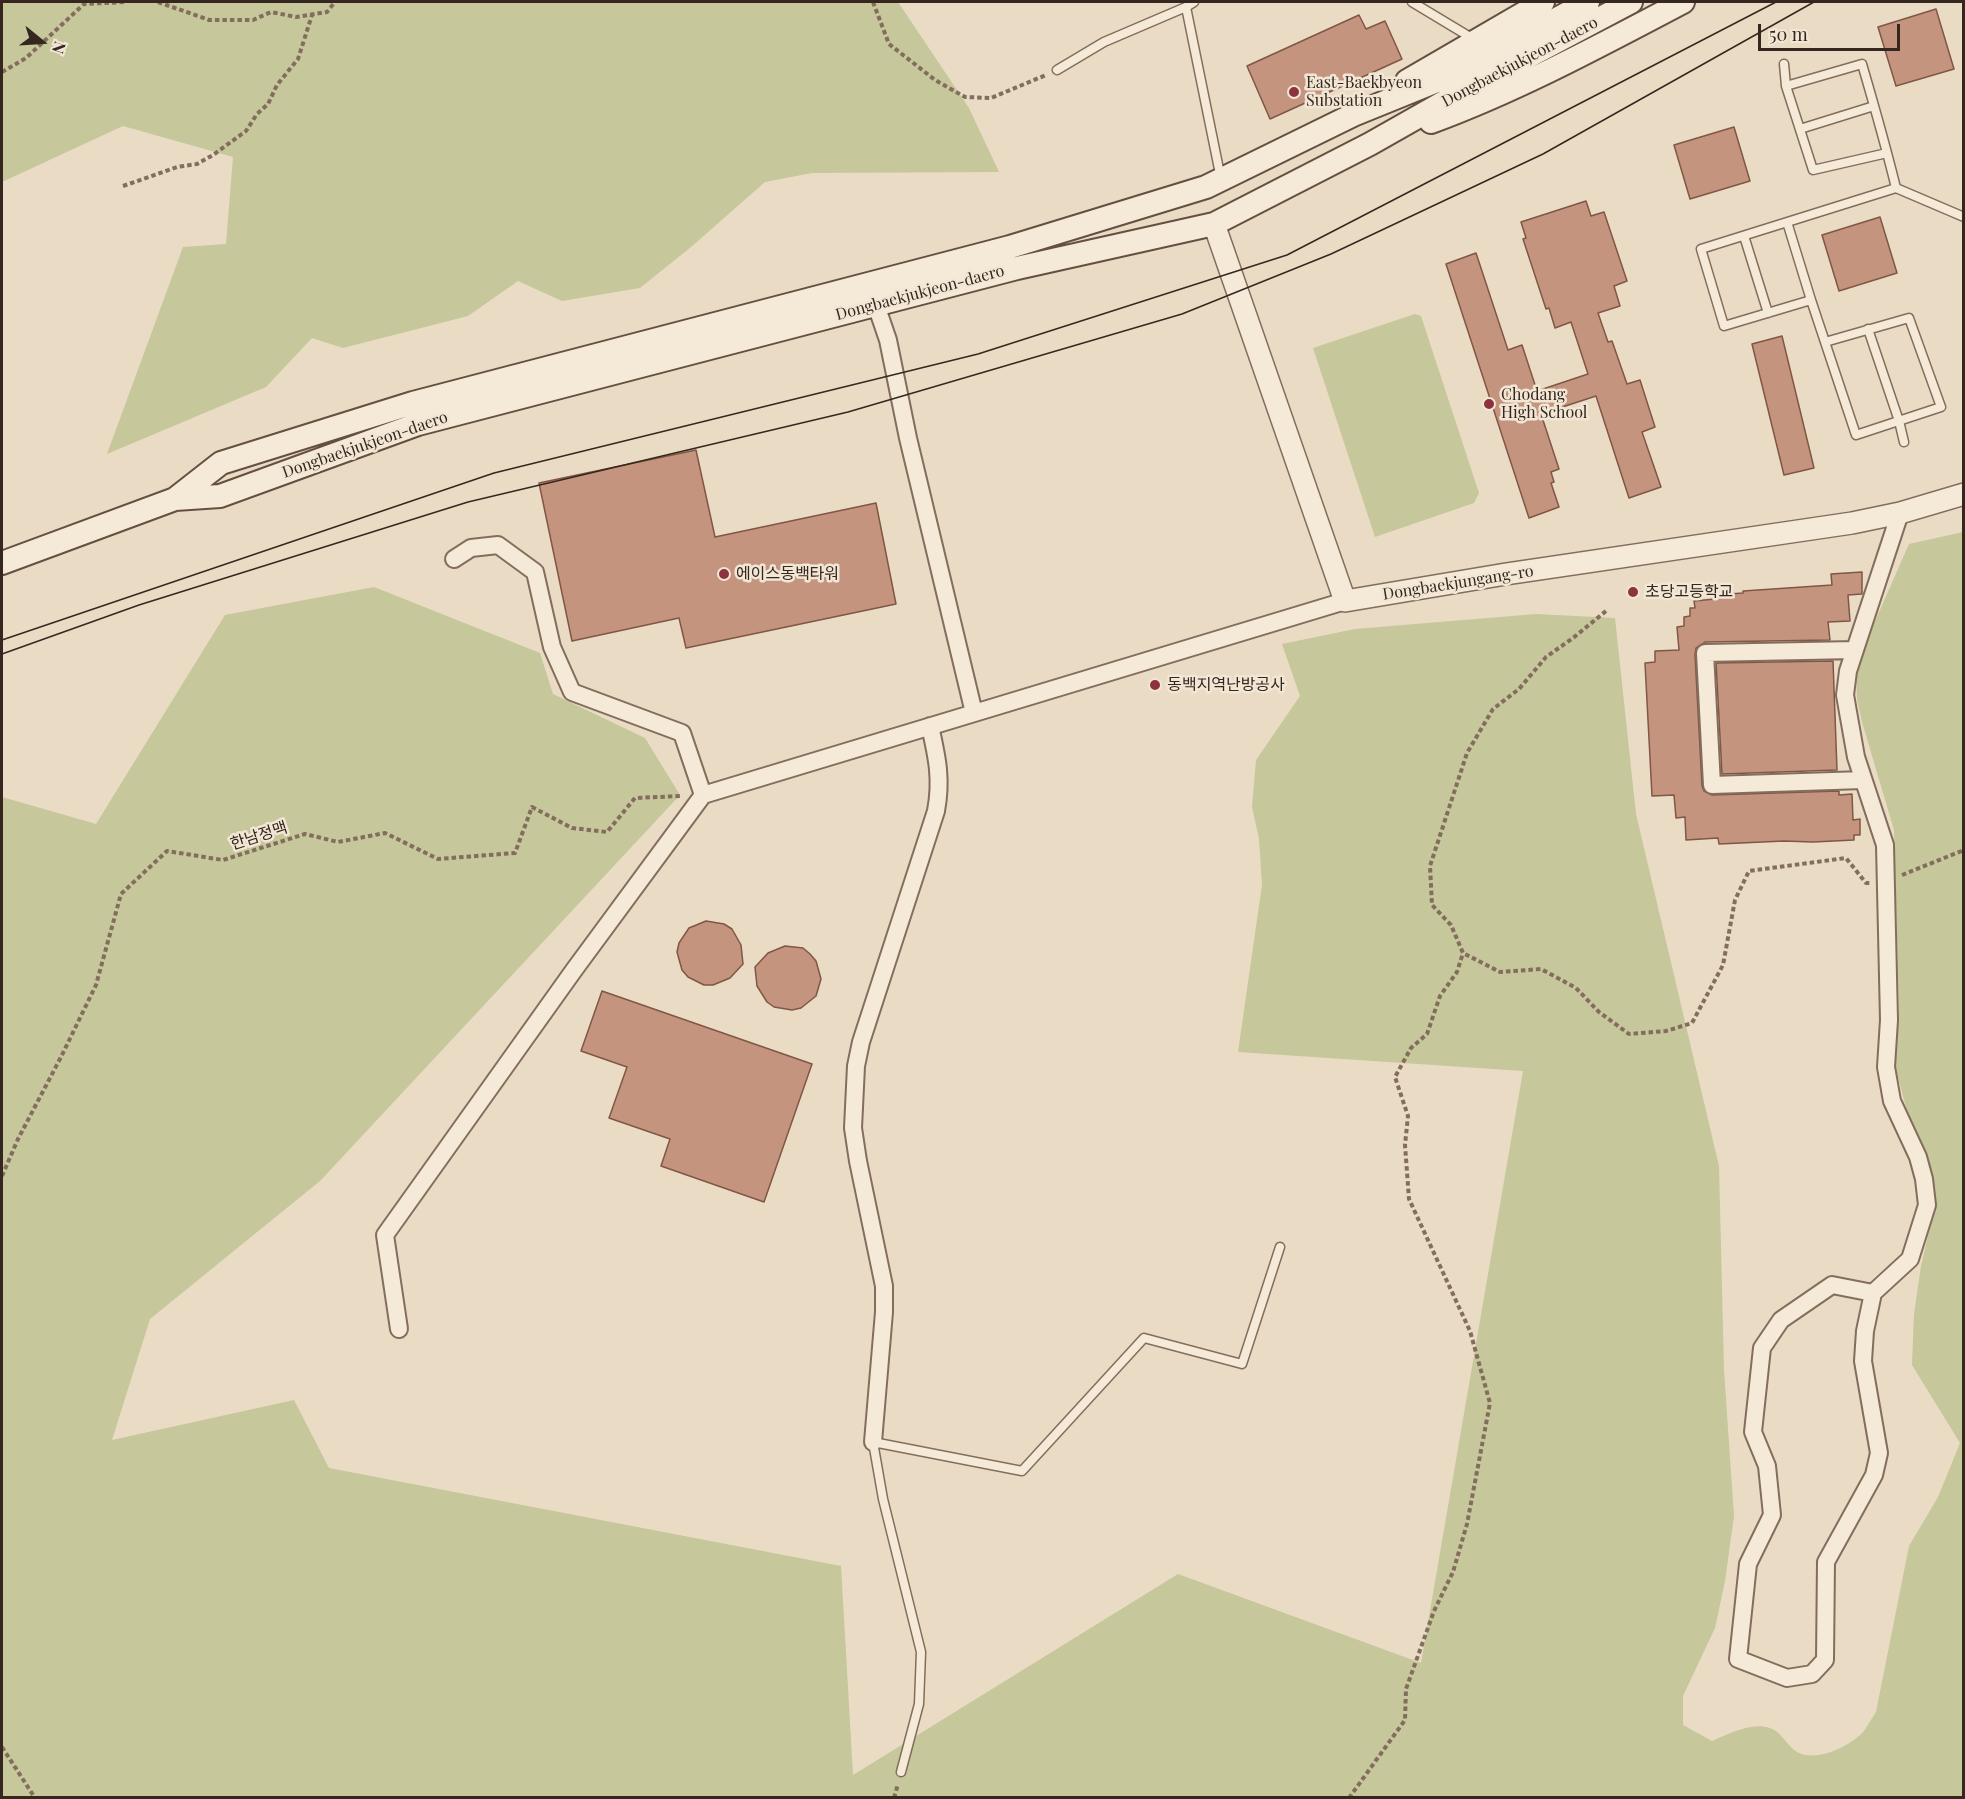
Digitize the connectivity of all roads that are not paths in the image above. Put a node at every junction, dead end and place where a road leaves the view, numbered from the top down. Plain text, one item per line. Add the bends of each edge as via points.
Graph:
1 (1412, 2) edge
2 (1543, 2) edge
3 (1588, 2) edge
4 (1631, 2) edge
5 (1683, 2) edge
6 (1190, 4) edge
7 (1475, 41) junction
8 (1784, 64) dead end
9 (1057, 70) road end
10 (1786, 86) junction
11 (1874, 106) junction
12 (1353, 115) junction
13 (1800, 129) junction
14 (1370, 144) junction
15 (1887, 153) junction
16 (1221, 180) junction
17 (1896, 188) junction
18 (1964, 217) edge
19 (1787, 222) junction
20 (1214, 224) junction
21 (1744, 236) junction
22 (1811, 300) junction
23 (876, 305) junction
24 (1768, 313) junction
25 (1868, 329) junction
26 (1825, 342) junction
27 (1899, 421) junction
28 (1904, 442) dead end
29 (1964, 494) edge
30 (175, 499) junction
31 (1900, 513) junction
32 (454, 559) dead end
33 (2, 563) edge
34 (1344, 601) junction
35 (1855, 650) junction
36 (974, 713) junction
37 (930, 726) junction
38 (1863, 780) junction
39 (703, 795) junction
40 (1280, 1247) dead end
41 (1872, 1293) junction
42 (399, 1329) dead end
43 (873, 1442) junction
44 (901, 1772) dead end

1 - 7 lane
2 - 7 main road
3 - 12 main road, Dongbaekjukjeon-daero via 1459,72
4 - 14 main road, Dongbaekjukjeon-daero
5 - 14 main road via 1476,106
6 - 9 lane via 1104,42
6 - 16 lane
7 - 12 main road
8 - 10 lane
10 - 11 lane via 1862,64
10 - 13 lane
11 - 13 lane
11 - 15 lane
12 - 16 main road, Dongbaekjukjeon-daero
13 - 15 lane via 1813,170
14 - 20 main road, Dongbaekjukjeon-daero
15 - 17 lane
16 - 30 main road, Dongbaekjukjeon-daero via 1010,247 413,403 221,463
17 - 18 lane
17 - 19 lane
19 - 21 lane
19 - 22 lane
20 - 23 main road, Dongbaekjukjeon-daero via 1017,268
20 - 34 street
21 - 24 lane
21 - 24 lane via 1701,249 1724,326
22 - 24 lane
22 - 26 lane
23 - 30 main road, Dongbaekjukjeon-daero via 418,424 220,496
23 - 36 street via 888,340
25 - 26 lane
25 - 27 lane
25 - 27 lane via 1909,318 1941,407
26 - 27 lane via 1856,435
27 - 28 lane
29 - 31 street, Dongbaekjungang-ro
30 - 33 main road, Dongbaekjukjeon-daero
31 - 34 street, Dongbaekjungang-ro
31 - 35 street
32 - 39 street via 471,548 498,545 535,572 552,647 572,692 682,733
34 - 36 street
35 - 38 street via 1845,695
35 - 38 street via 1705,653 1712,785
36 - 37 street
37 - 39 street
37 - 43 street via 939,766 936,811 861,1042 853,1097 858,1161 884,1286
38 - 41 street via 1885,845 1889,1020 1886,1067 1892,1101 1918,1157 1927,1205 1910,1259
39 - 42 street via 385,1235
40 - 43 lane via 1242,1364 1144,1338 1022,1472
41 - 41 street via 1863,1361 1879,1453 1874,1475 1826,1562 1825,1660 1812,1674 1787,1678 1738,1659 1748,1564 1772,1515 1767,1466 1753,1432 1762,1348 1781,1320 1832,1286
43 - 44 lane via 921,1652 920,1704

